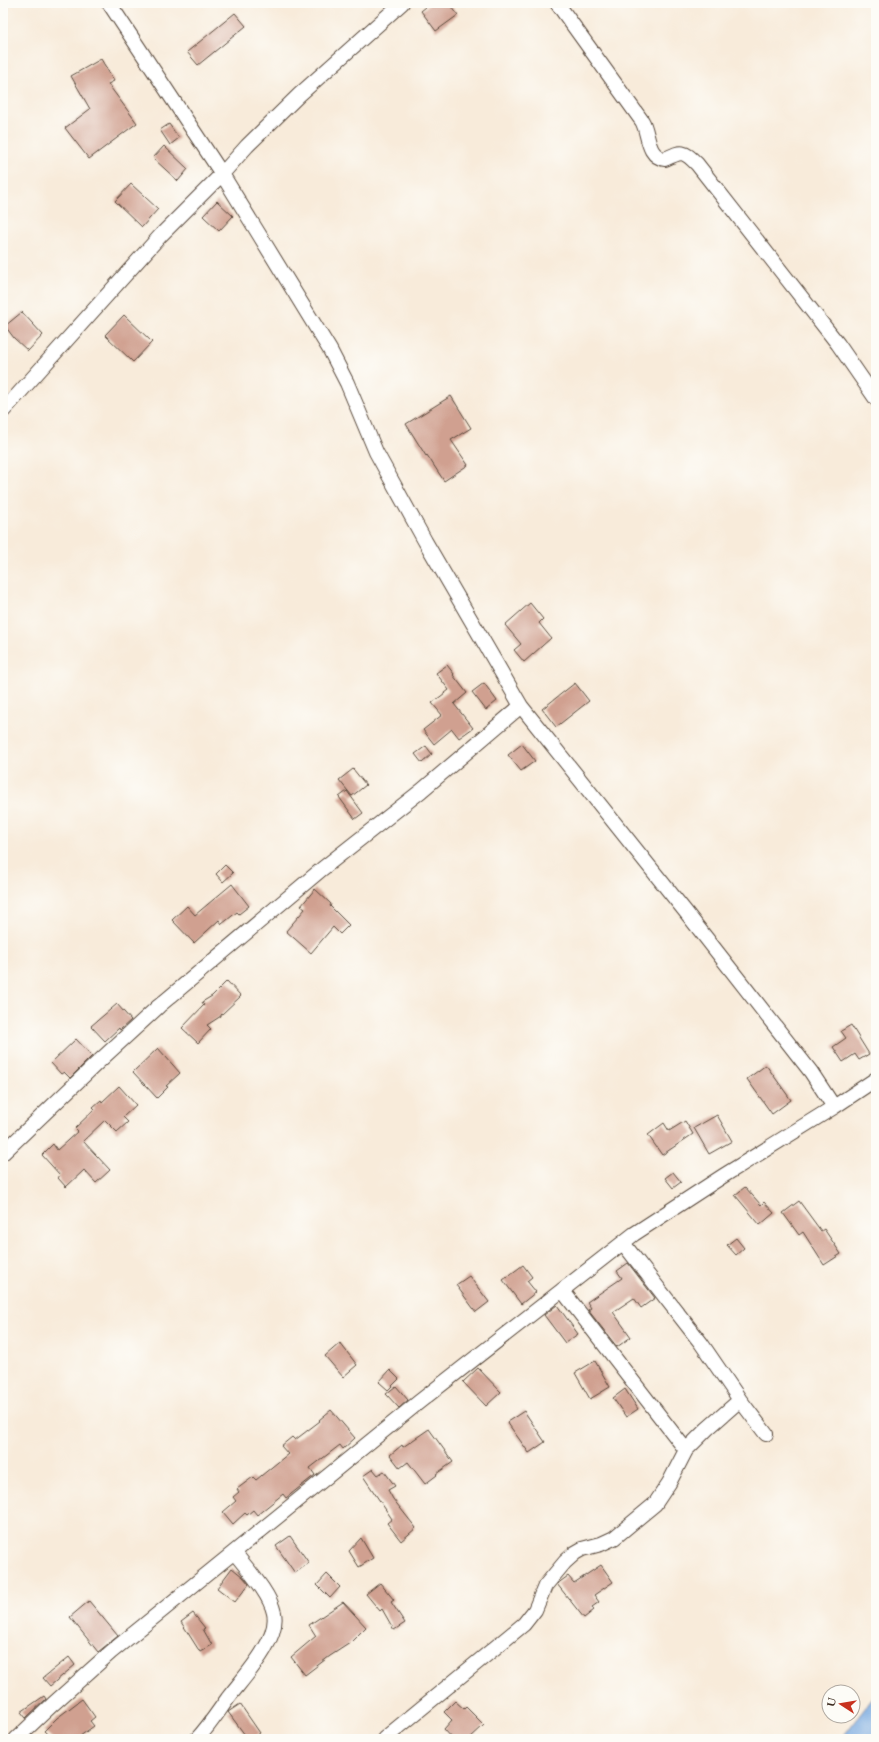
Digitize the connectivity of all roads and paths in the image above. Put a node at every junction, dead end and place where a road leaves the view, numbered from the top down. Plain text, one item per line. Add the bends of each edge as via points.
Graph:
1 (109, 3) edge
2 (402, 3) edge
3 (557, 3) edge
4 (222, 174) junction
5 (876, 399) edge
6 (3, 411) edge
7 (521, 706) junction
8 (876, 1080) edge
9 (834, 1107) junction
10 (3, 1153) edge
11 (623, 1243) junction
12 (562, 1290) junction
13 (740, 1400) junction
14 (766, 1434) dead end
15 (686, 1450) junction
16 (234, 1552) junction
17 (16, 1739) edge
18 (197, 1739) edge
19 (384, 1739) edge

1 - 4 street
2 - 4 street via 288,104
3 - 5 street via 642,121 647,141 657,156 665,159 682,152 697,164 838,344
4 - 6 street via 161,235
4 - 7 street via 330,350 376,452
7 - 9 street via 685,911 810,1072
7 - 10 street via 159,1006
8 - 9 street
9 - 11 street via 723,1176
11 - 12 street
11 - 13 street via 701,1343
12 - 15 street
12 - 16 street
13 - 14 street
13 - 15 street
15 - 19 street via 655,1504 614,1538 575,1553 548,1581 535,1610 524,1624
16 - 17 street via 111,1652
16 - 18 street via 268,1600 274,1613 274,1622 271,1636 262,1654

